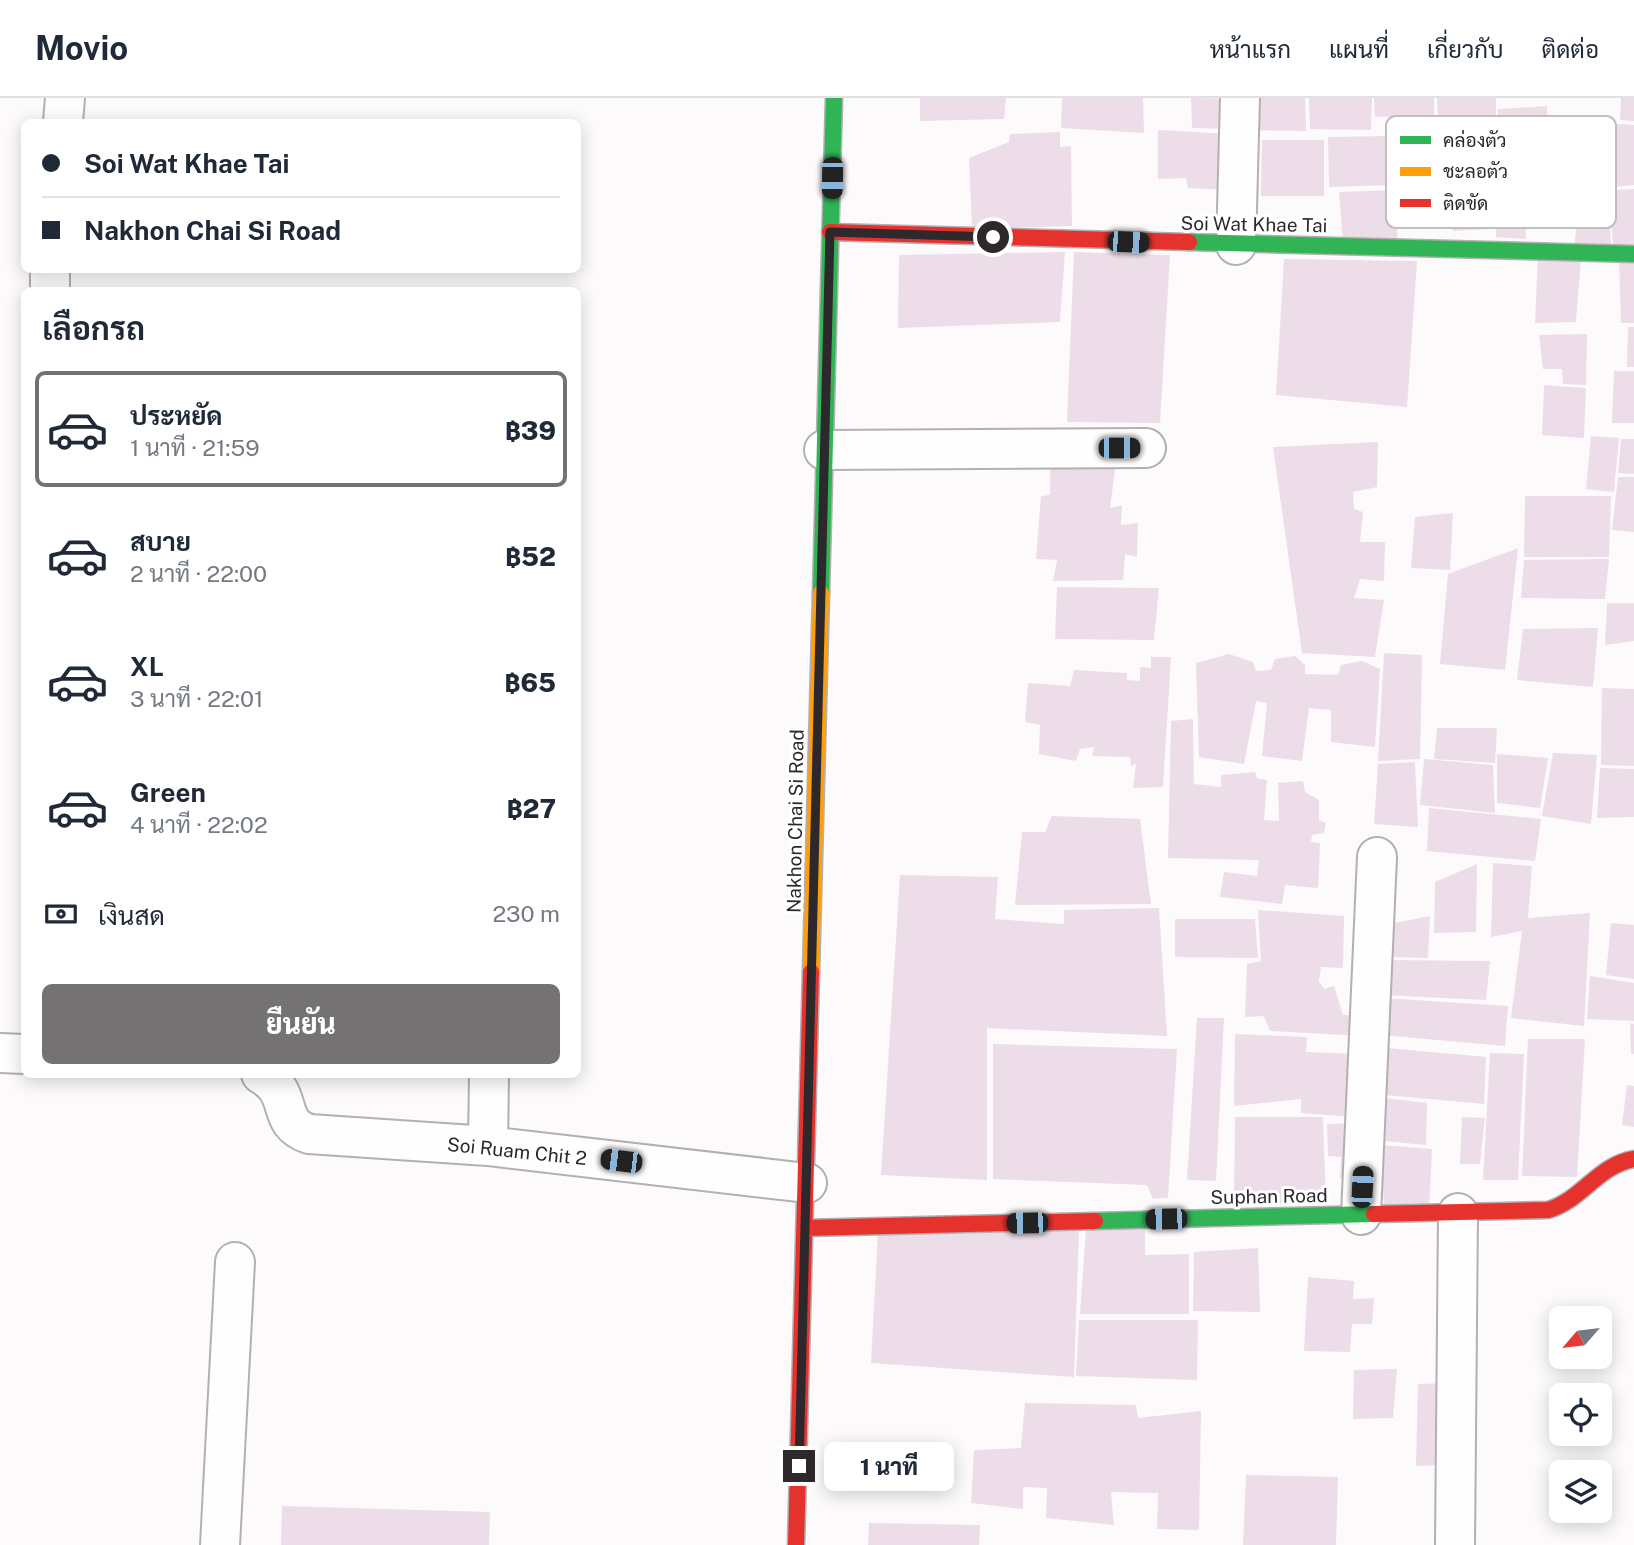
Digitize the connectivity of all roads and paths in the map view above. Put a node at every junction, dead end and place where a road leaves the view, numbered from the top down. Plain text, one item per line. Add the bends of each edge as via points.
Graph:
1 (65, 98) edge
2 (834, 98) edge
3 (1240, 98) edge
4 (63, 119) edge
5 (830, 232) junction
6 (1236, 245) junction
7 (1634, 254) edge
8 (1146, 448) dead end
9 (824, 450) junction
10 (1377, 857) dead end
11 (0, 1053) edge
12 (21, 1054) edge
13 (268, 1078) edge
14 (489, 1078) edge
15 (488, 1146) junction
16 (1634, 1159) edge
17 (807, 1184) junction
18 (1458, 1213) junction
19 (1361, 1215) junction
20 (805, 1228) junction
21 (235, 1262) dead end
22 (220, 1545) edge
23 (796, 1545) edge
24 (1455, 1545) edge

1 - 4 street
2 - 5 street, Nakhon Chai Si Road
3 - 6 street
5 - 6 street, Soi Wat Khae Tai
5 - 9 street, Nakhon Chai Si Road
6 - 7 street, Soi Wat Khae Tai
8 - 9 street
9 - 17 street, Nakhon Chai Si Road
10 - 19 street
11 - 12 street
13 - 15 street, Soi Ruam Chit 2 via 284,1097 288,1119 296,1130 309,1135
14 - 15 street
15 - 17 street, Soi Ruam Chit 2
16 - 18 street, Suphan Road via 1609,1167 1562,1208
17 - 20 street, Nakhon Chai Si Road
18 - 19 street, Suphan Road
18 - 24 street
19 - 20 street, Suphan Road
20 - 23 street, Nakhon Chai Si Road
21 - 22 street

